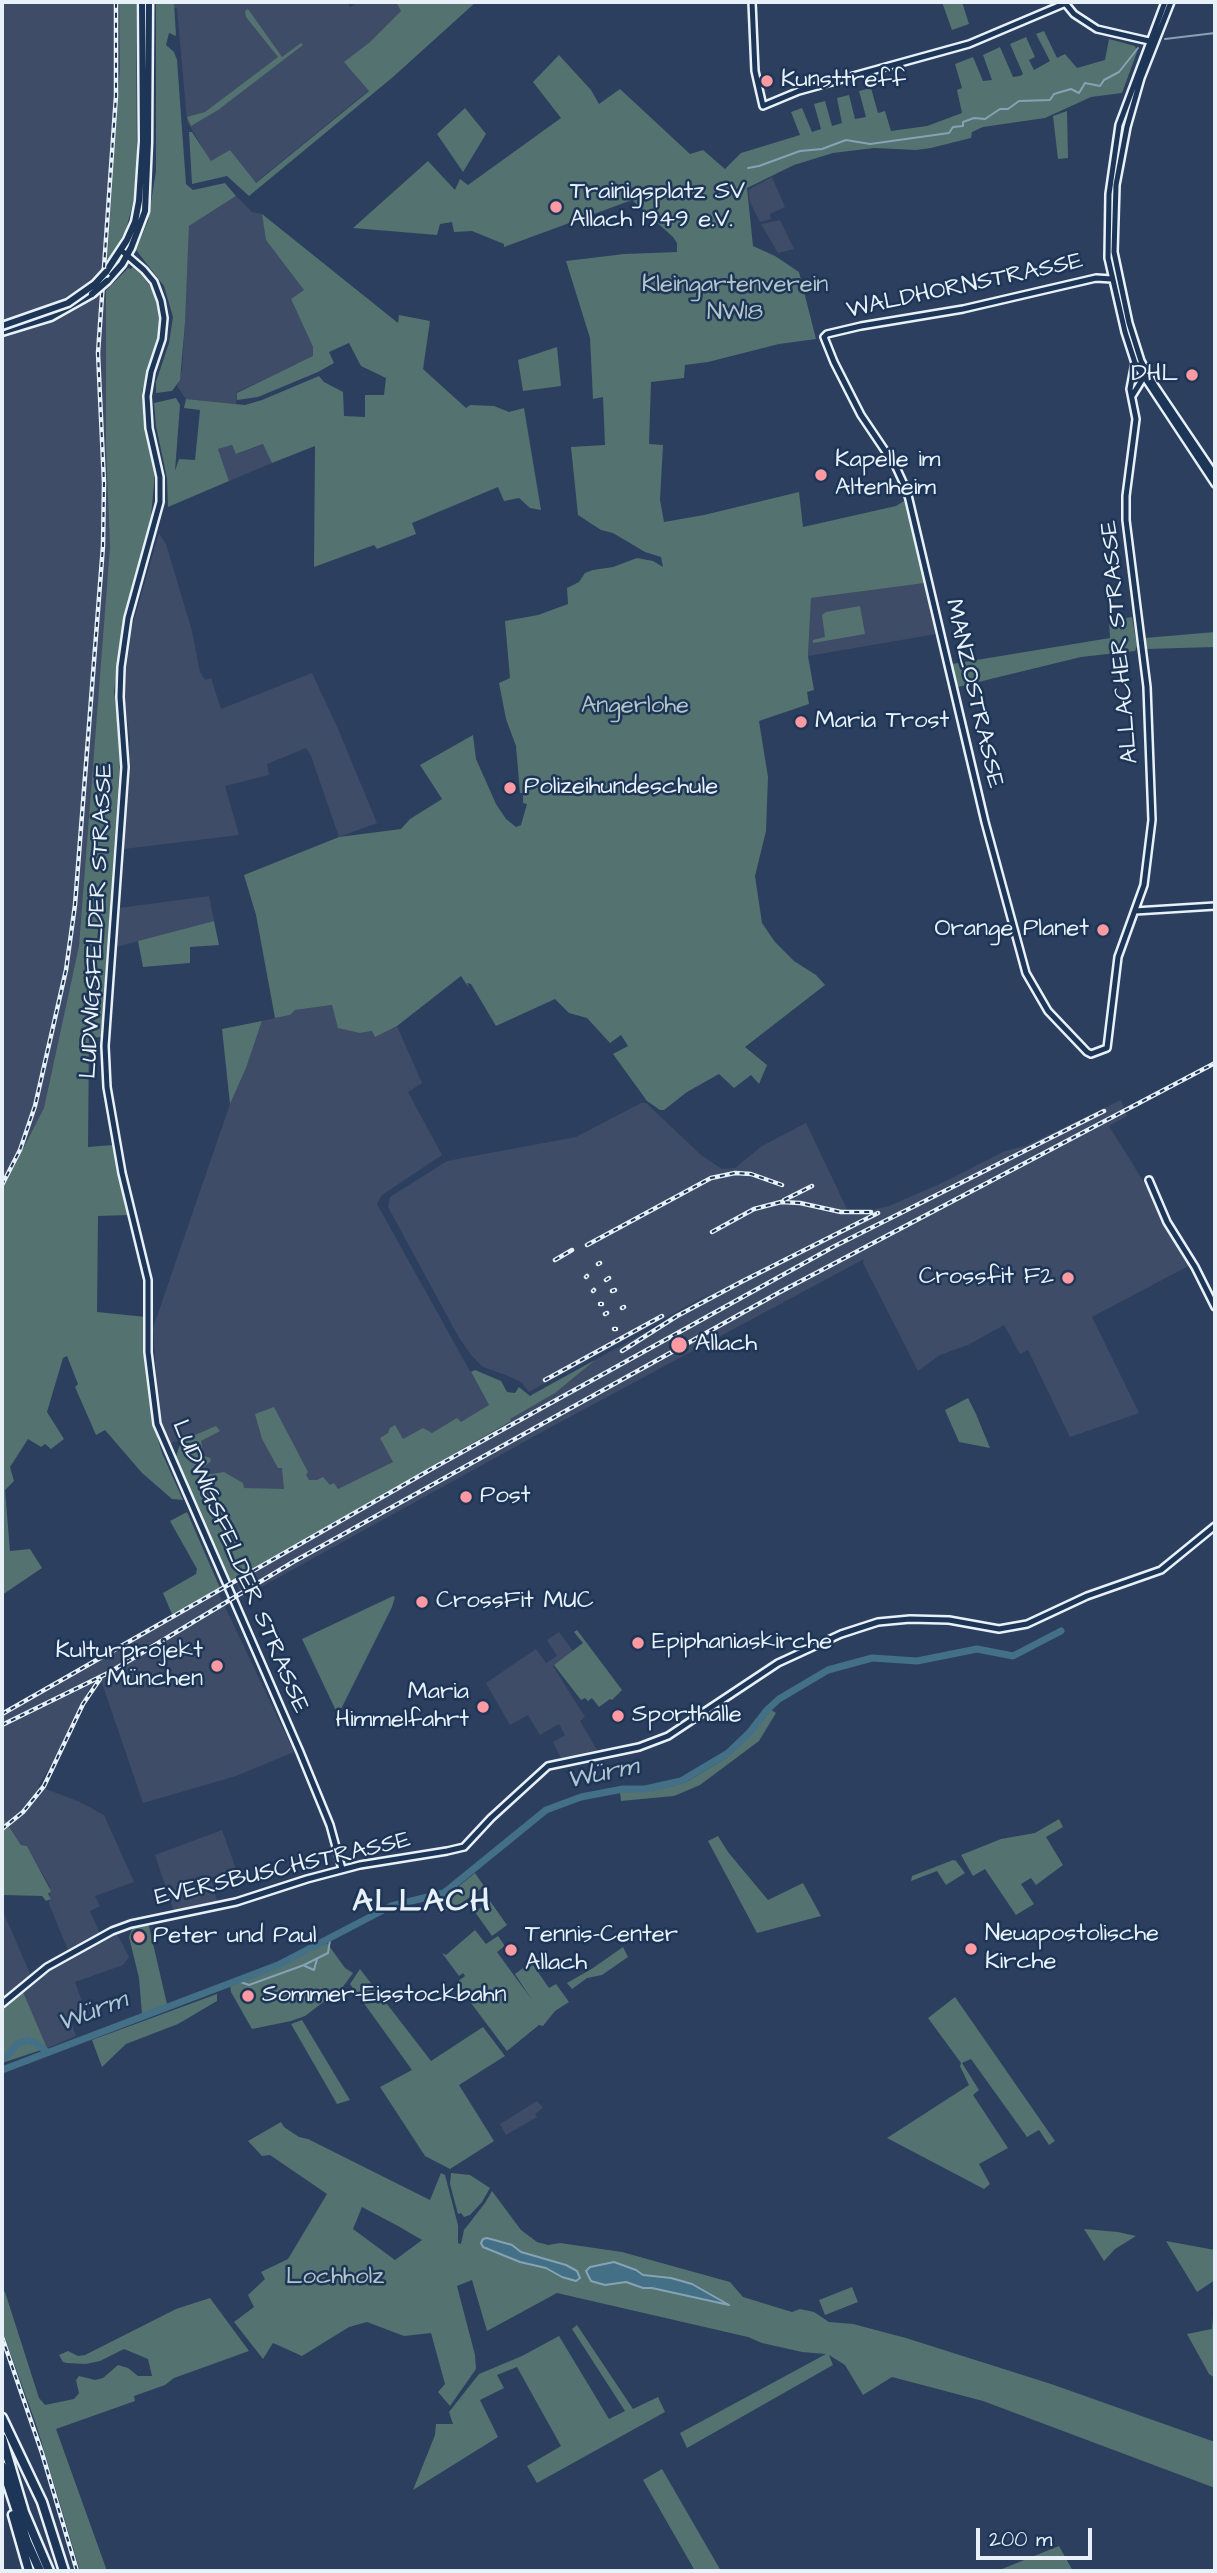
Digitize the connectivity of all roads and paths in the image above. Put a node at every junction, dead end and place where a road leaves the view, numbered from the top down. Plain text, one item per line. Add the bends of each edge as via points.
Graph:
1 (142, 2) edge
2 (149, 2) edge
3 (752, 2) edge
4 (1166, 2) edge
5 (1171, 2) edge
6 (1065, 3) edge
7 (1152, 42) junction
8 (125, 253) junction
9 (1112, 279) junction
10 (2, 326) edge
11 (2, 332) edge
12 (825, 335) joint
13 (1138, 362) junction
14 (1145, 375) junction
15 (1132, 396) junction
16 (1215, 475) edge
17 (1215, 484) edge
18 (1215, 906) edge
19 (1135, 911) junction
20 (1107, 1048) joint
21 (1149, 1180) dead end
22 (1215, 1307) edge
23 (1215, 1526) edge
24 (342, 1869) junction
25 (2, 2004) edge
26 (2, 2418) edge
27 (2, 2438) edge
28 (2, 2466) edge
29 (7, 2485) junction
30 (29, 2571) edge
31 (40, 2571) edge
32 (49, 2571) edge
33 (64, 2571) edge

1 - 8 main road via 142,180
2 - 8 main road via 146,200 142,221
3 - 6 street via 755,71 763,106 970,44
4 - 7 street, ALLACHER STRASSE
5 - 7 street, ALLACHER STRASSE
6 - 7 street via 1097,29
7 - 9 street, ALLACHER STRASSE via 1118,131 1108,216
7 - 13 street, ALLACHER STRASSE via 1127,127 1115,195 1115,262
8 - 10 main road, bridge via 95,284 68,303
8 - 11 main road, bridge via 107,281 86,298 64,311
8 - 24 street, LUDWIGSFELDER STRASSE via 153,282 164,330 147,402 158,462 158,513 123,645 120,696 125,767 105,1046 107,1087 148,1280 148,1352 157,1424 300,1752 330,1825
9 - 12 street, WALDHORNSTRASSE via 1096,278
9 - 13 street, ALLACHER STRASSE
12 - 20 street, MANZOSTRASSE via 861,415 907,491 985,822 1026,973 1048,1011 1087,1052
13 - 14 street
13 - 15 street, ALLACHER STRASSE
14 - 15 street
14 - 16 street
14 - 17 street
15 - 19 street, ALLACHER STRASSE via 1136,419 1126,520 1147,687 1152,820 1146,875
18 - 19 street
19 - 20 street, ALLACHER STRASSE via 1118,957
21 - 22 street
23 - 24 street, EVERSBUSCHSTRASSE via 1161,1570 1087,1596 1027,1624 999,1629 910,1619 878,1622 841,1634 778,1663 668,1736 548,1766 464,1847
24 - 25 street, EVERSBUSCHSTRASSE via 236,1902 111,1931 55,1962
26 - 33 highway via 42,2502
27 - 32 highway via 24,2512
28 - 29 highway
29 - 30 highway
29 - 31 highway

